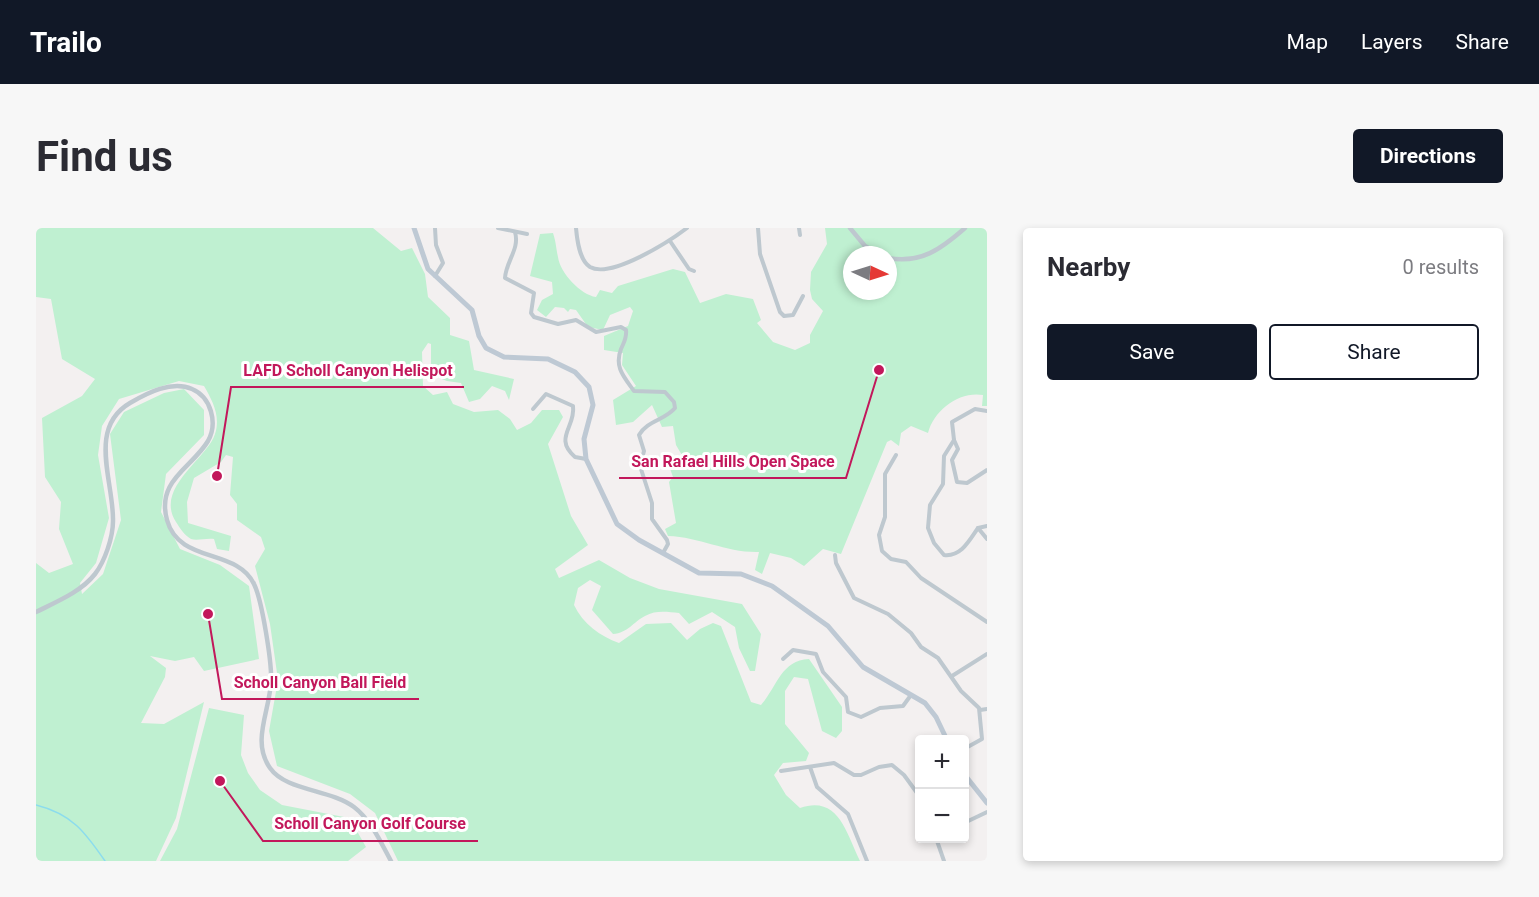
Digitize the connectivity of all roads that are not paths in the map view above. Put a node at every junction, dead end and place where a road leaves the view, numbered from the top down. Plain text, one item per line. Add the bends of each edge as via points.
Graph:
1 (414, 228) edge
2 (435, 228) edge
3 (498, 228) edge
4 (576, 228) edge
5 (687, 228) edge
6 (758, 228) edge
7 (799, 228) edge
8 (850, 228) edge
9 (965, 228) edge
10 (514, 232) junction
11 (527, 234) dead end
12 (800, 235) dead end
13 (670, 241) junction
14 (865, 246) edge
15 (897, 259) edge
16 (694, 272) dead end
17 (435, 277) junction
18 (803, 297) dead end
19 (533, 409) dead end
20 (987, 411) edge
21 (954, 440) junction
22 (896, 455) dead end
23 (586, 459) junction
24 (987, 470) edge
25 (987, 526) edge
26 (978, 528) junction
27 (987, 539) edge
28 (663, 553) junction
29 (835, 555) dead end
30 (36, 612) edge
31 (987, 622) edge
32 (987, 654) edge
33 (783, 659) dead end
34 (952, 676) junction
35 (912, 694) junction
36 (987, 709) edge
37 (980, 710) junction
38 (945, 735) edge
39 (969, 746) edge
40 (810, 767) junction
41 (781, 771) dead end
42 (969, 780) edge
43 (915, 790) edge
44 (987, 803) edge
45 (987, 812) edge
46 (969, 821) edge
47 (938, 843) edge
48 (391, 861) edge
49 (867, 861) edge
50 (944, 861) edge

1 - 17 main road via 428,269
2 - 17 street via 443,263
3 - 10 street
4 - 13 street via 584,261 600,270
5 - 13 street
6 - 18 street via 759,254 780,312 793,315
7 - 12 street
8 - 14 street
9 - 15 street via 928,255
10 - 11 street
10 - 28 street via 516,247 505,278 534,293 534,317 558,324 576,320 596,333 621,327 626,330 618,362 620,371 634,391 665,392 674,402 671,413 653,421 639,435 644,451 640,466 652,502 652,519 668,544
13 - 16 street
17 - 23 main road via 472,310 486,348 504,357 548,359 582,378 589,387 593,405 584,440
19 - 23 street via 546,394 573,406 566,429 567,451 575,458
20 - 21 street via 975,410 958,417 951,427
21 - 24 street via 958,449 952,460 957,482 967,483
21 - 26 street via 944,456 942,488 930,505 930,535 939,551 950,555 963,548
22 - 31 street via 885,474 885,517 879,535 882,551 891,559 906,562 921,578
23 - 28 main road via 617,524
25 - 26 street
26 - 27 street
28 - 35 main road via 699,573 741,574 772,586 828,626 863,667
29 - 34 street via 854,598 894,618
30 - 48 street via 89,580 105,552 114,519 106,435 116,414 137,399 171,386 186,386 198,392 210,409 212,430 207,442 182,467 168,490 168,525 184,544 233,564 255,586 271,673 261,740 268,766 286,782 335,796 353,807 368,822
32 - 34 street
33 - 35 street via 793,650 816,654 824,672 843,692 848,712 861,717 880,708 903,706
34 - 37 street
35 - 38 main road via 936,717
36 - 37 street
37 - 39 street via 982,739
40 - 41 street
40 - 43 street via 834,763 861,776 892,765
40 - 49 street via 817,787 848,814
42 - 44 main road
45 - 46 street
47 - 50 street

